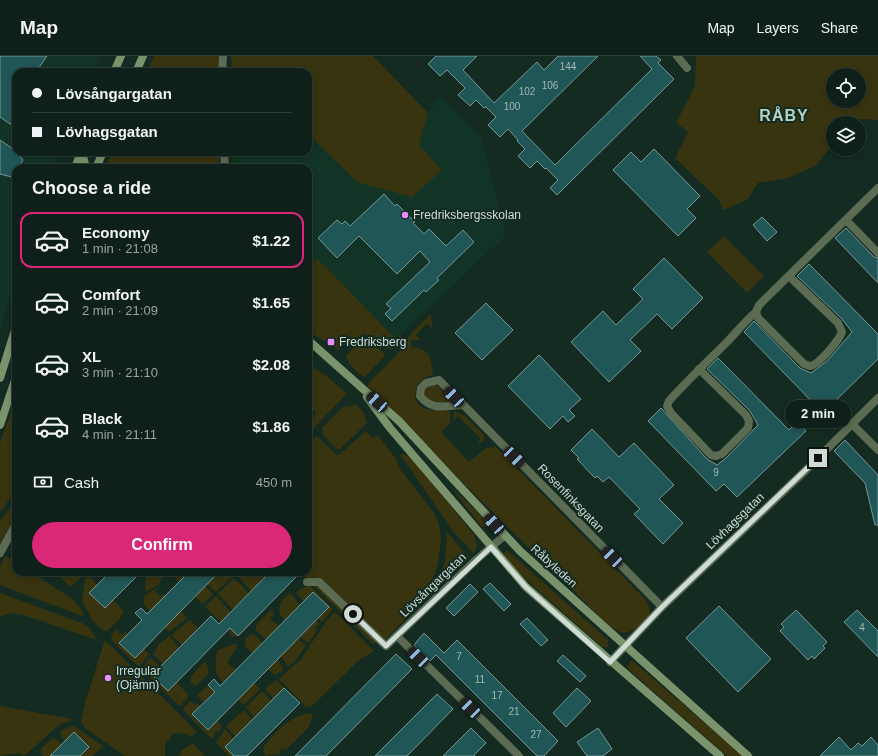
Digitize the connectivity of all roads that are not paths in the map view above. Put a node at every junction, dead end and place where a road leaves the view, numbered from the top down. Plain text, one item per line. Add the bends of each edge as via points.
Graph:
1 (121, 56) edge
2 (143, 56) edge
3 (223, 56) edge
4 (677, 56) edge
5 (116, 68) edge
6 (138, 68) edge
7 (222, 68) edge
8 (687, 68) dead end
9 (878, 188) edge
10 (846, 220) junction
11 (878, 253) edge
12 (789, 276) junction
13 (756, 312) junction
14 (12, 340) edge
15 (312, 344) edge
16 (699, 369) junction
17 (0, 378) edge
18 (356, 382) junction
19 (12, 389) edge
20 (878, 398) edge
21 (462, 406) junction
22 (852, 424) junction
23 (0, 425) edge
24 (878, 450) edge
25 (12, 531) edge
26 (504, 536) junction
27 (491, 547) junction
28 (0, 553) edge
29 (307, 582) dead end
30 (662, 607) junction
31 (397, 636) junction
32 (625, 647) junction
33 (610, 662) junction
34 (519, 756) edge
35 (720, 756) edge
36 (748, 756) edge

1 - 5 main road
2 - 6 main road
3 - 7 street
4 - 8 street
9 - 10 street
10 - 11 street
10 - 12 street
12 - 13 street via 759,305
12 - 13 street via 838,323 842,332 840,339 817,363 810,366 804,364 758,318
13 - 16 street
14 - 17 main road
15 - 18 main road, Råbyleden
16 - 16 street via 667,406 671,414 716,456 722,454 748,428 749,421
18 - 26 main road, Råbyleden via 399,421
18 - 27 main road, Råbyleden via 390,428
19 - 23 main road
20 - 22 street, Lövhagsgatan
21 - 21 street, Rosenfinksgatan via 438,380 426,383 421,388 420,396 426,404
21 - 30 street, Rosenfinksgatan
22 - 24 street
22 - 30 street, Lövhagsgatan
25 - 28 street
26 - 27 street, Lövsångargatan
26 - 32 main road, Råbyleden
27 - 31 street, Lövsångargatan
27 - 33 main road, Råbyleden via 526,587
29 - 31 street, Lövsångargatan via 319,582 386,646
30 - 32 street, Lövhagsgatan
31 - 34 street
32 - 33 street, Lövhagsgatan
32 - 36 main road, Råbyleden
33 - 35 main road, Råbyleden

